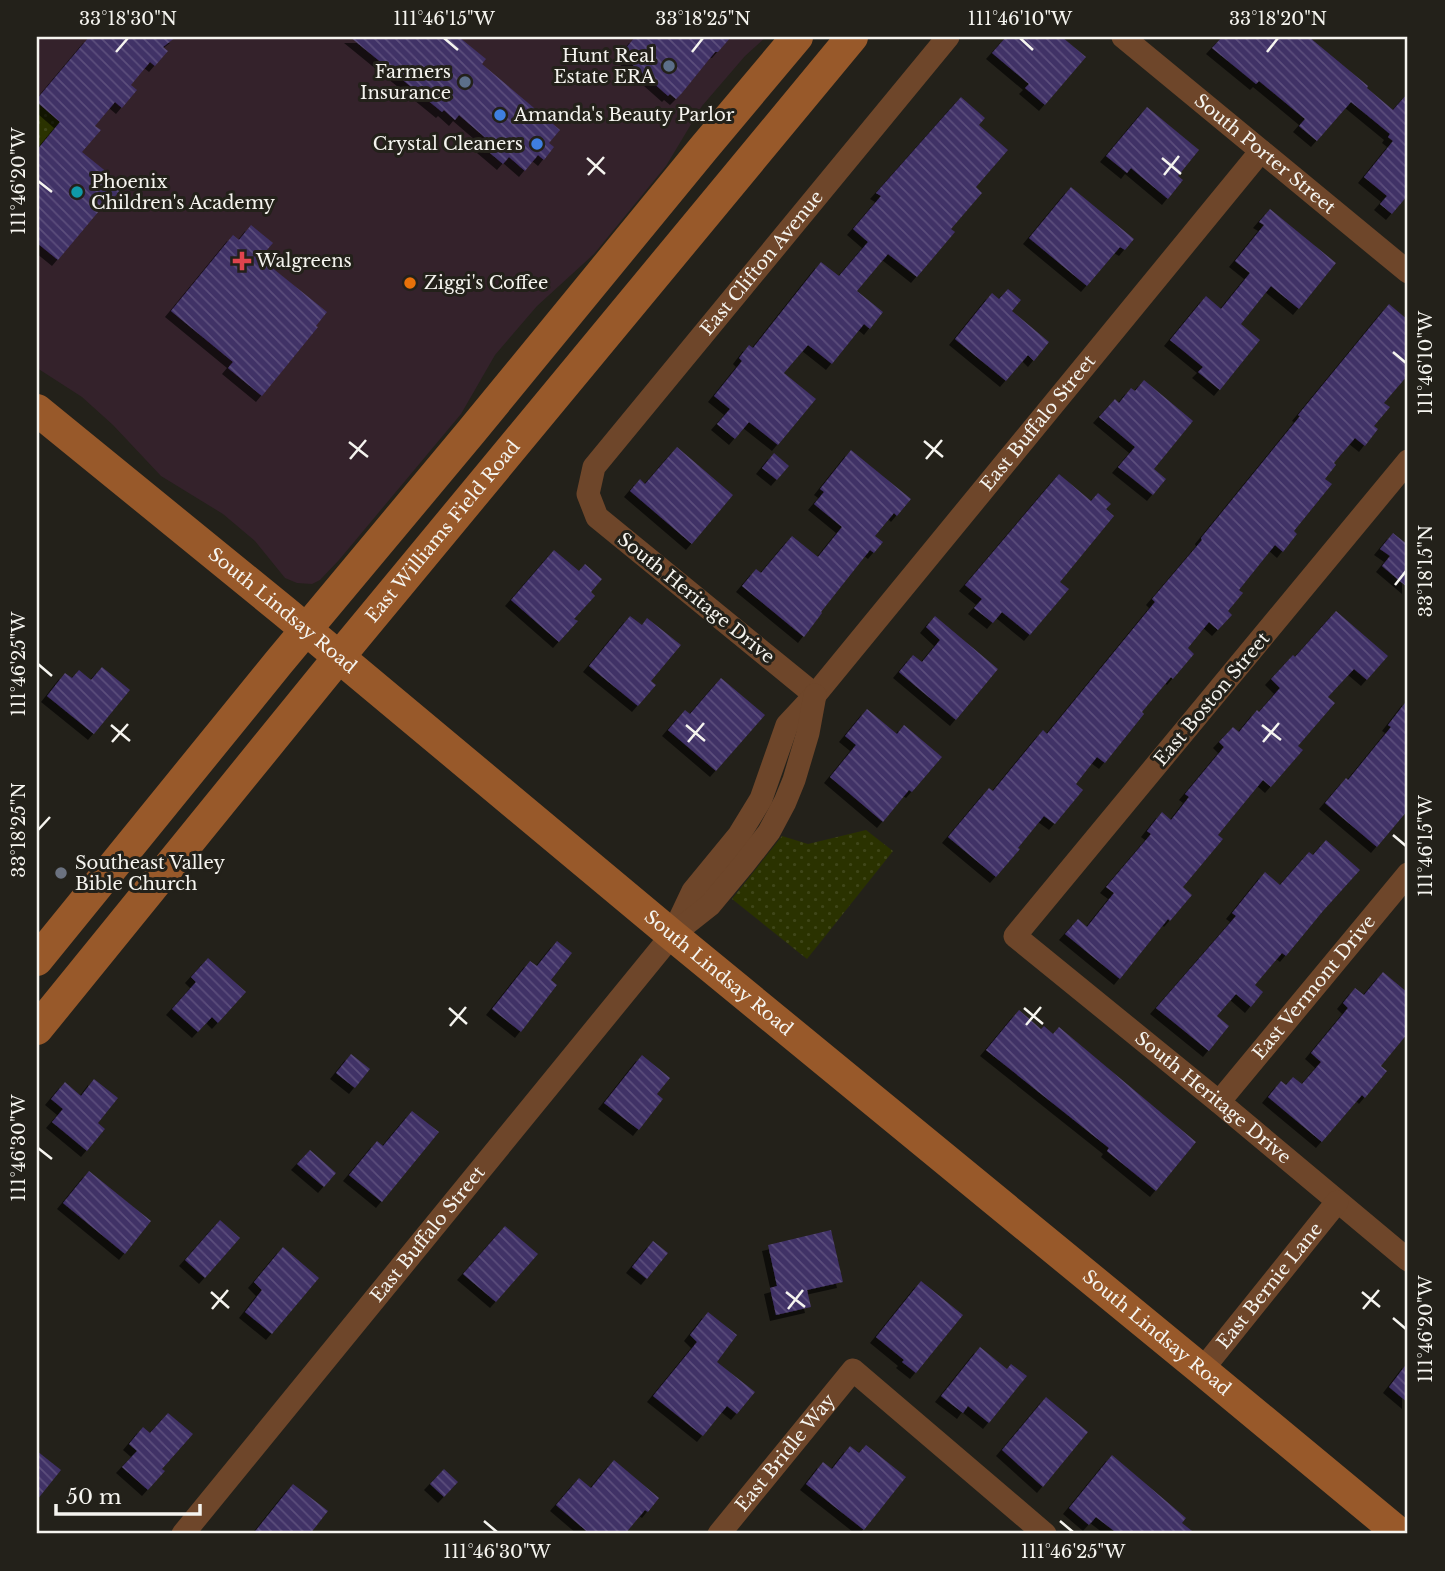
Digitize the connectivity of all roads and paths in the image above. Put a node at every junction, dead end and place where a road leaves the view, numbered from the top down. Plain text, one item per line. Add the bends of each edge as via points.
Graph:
1 (797, 37) edge
2 (852, 37) edge
3 (948, 37) edge
4 (1123, 37) edge
5 (703, 149) junction
6 (1261, 152) junction
7 (736, 176) junction
8 (1408, 272) edge
9 (37, 410) edge
10 (1408, 461) edge
11 (588, 494) joint
12 (306, 629) junction
13 (339, 657) junction
14 (814, 695) junction
15 (1408, 874) edge
16 (672, 935) junction
17 (1015, 936) joint
18 (37, 960) edge
19 (37, 1029) edge
20 (1219, 1102) junction
21 (1337, 1202) junction
22 (1408, 1260) edge
23 (1202, 1370) junction
24 (183, 1534) edge
25 (719, 1534) edge
26 (1045, 1534) edge
27 (1400, 1534) edge

1 - 5 main road
2 - 7 main road, East Williams Field Road
3 - 11 street, East Clifton Avenue via 594,467
4 - 6 street, South Porter Street
5 - 7 main road
5 - 12 main road
6 - 8 street, South Porter Street
6 - 14 street, East Buffalo Street
7 - 13 main road, East Williams Field Road
9 - 12 main road, South Lindsay Road
10 - 17 street, East Boston Street
11 - 14 street, South Heritage Drive via 597,517
12 - 13 main road, South Lindsay Road
12 - 18 main road
13 - 16 main road, South Lindsay Road
13 - 19 main road, East Williams Field Road
14 - 16 street, East Buffalo Street via 787,725 761,799 739,835 693,891
15 - 20 street, East Vermont Drive
16 - 23 main road, South Lindsay Road
16 - 24 street, East Buffalo Street
17 - 20 street, South Heritage Drive
20 - 21 street, South Heritage Drive
21 - 22 street, South Heritage Drive
21 - 23 street, East Bernie Lane
23 - 27 main road, South Lindsay Road
25 - 26 street, East Bridle Way via 853,1370

